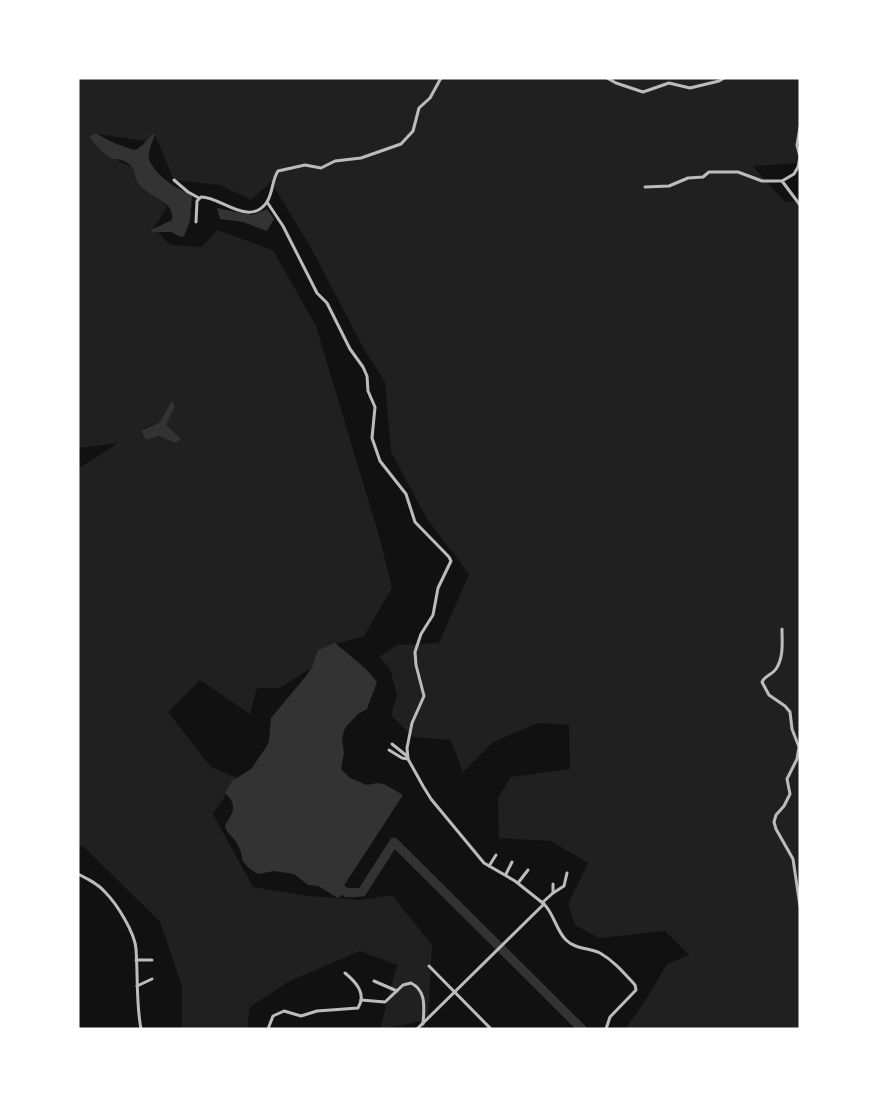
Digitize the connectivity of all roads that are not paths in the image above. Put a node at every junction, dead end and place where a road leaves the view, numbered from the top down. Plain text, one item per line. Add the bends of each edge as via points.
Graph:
1 (441, 78) edge
2 (607, 78) edge
3 (724, 78) edge
4 (800, 127) edge
5 (174, 180) dead end
6 (782, 181) junction
7 (645, 187) dead end
8 (199, 198) junction
9 (267, 202) junction
10 (800, 205) edge
11 (196, 222) dead end
12 (782, 629) dead end
13 (392, 744) dead end
14 (388, 750) dead end
15 (408, 757) junction
16 (496, 855) dead end
17 (512, 862) dead end
18 (489, 866) junction
19 (528, 870) dead end
20 (567, 873) dead end
21 (78, 874) edge
22 (505, 874) junction
23 (518, 883) junction
24 (553, 884) dead end
25 (553, 893) junction
26 (543, 904) junction
27 (800, 906) edge
28 (136, 960) junction
29 (152, 960) dead end
30 (429, 966) dead end
31 (345, 973) dead end
32 (152, 979) dead end
33 (374, 981) dead end
34 (137, 986) junction
35 (397, 991) junction
36 (455, 993) junction
37 (361, 1000) junction
38 (423, 1024) junction
39 (141, 1029) edge
40 (268, 1029) edge
41 (417, 1029) edge
42 (491, 1029) edge
43 (606, 1029) edge

1 - 9 street via 419,108 413,131 400,144 361,158 335,160 321,168 305,165 279,171
2 - 3 street via 643,93 669,83 690,88
4 - 6 street via 798,167
5 - 8 street
6 - 7 street via 762,181 738,172 709,172 669,186
6 - 10 street
8 - 9 street via 211,198 247,212
8 - 11 street
9 - 15 street via 367,376 375,407 372,438 380,461 406,494 415,522 451,561 438,588 433,615 416,646 416,665 424,696 412,723
12 - 27 street via 782,653 775,671 762,682 769,695 790,712 799,747 787,778 790,794 774,822 793,859
13 - 15 street
14 - 15 street
15 - 18 street via 431,799
16 - 18 street
17 - 22 street
18 - 22 street
19 - 23 street
20 - 25 street via 564,886
21 - 28 street via 109,896 130,930
22 - 23 street
23 - 26 street
24 - 25 street
25 - 26 street
26 - 36 street
26 - 43 street via 565,939 607,957 635,984 636,990 610,1017
28 - 29 street
28 - 34 street
30 - 36 street
31 - 37 street via 357,984
32 - 34 street
33 - 35 street
34 - 39 street
35 - 37 street via 385,1002
35 - 38 street via 406,983 418,987 423,998
36 - 38 street
36 - 42 street
37 - 40 street via 358,1008 351,1010 317,1011 301,1016 284,1011 273,1016
38 - 41 street

